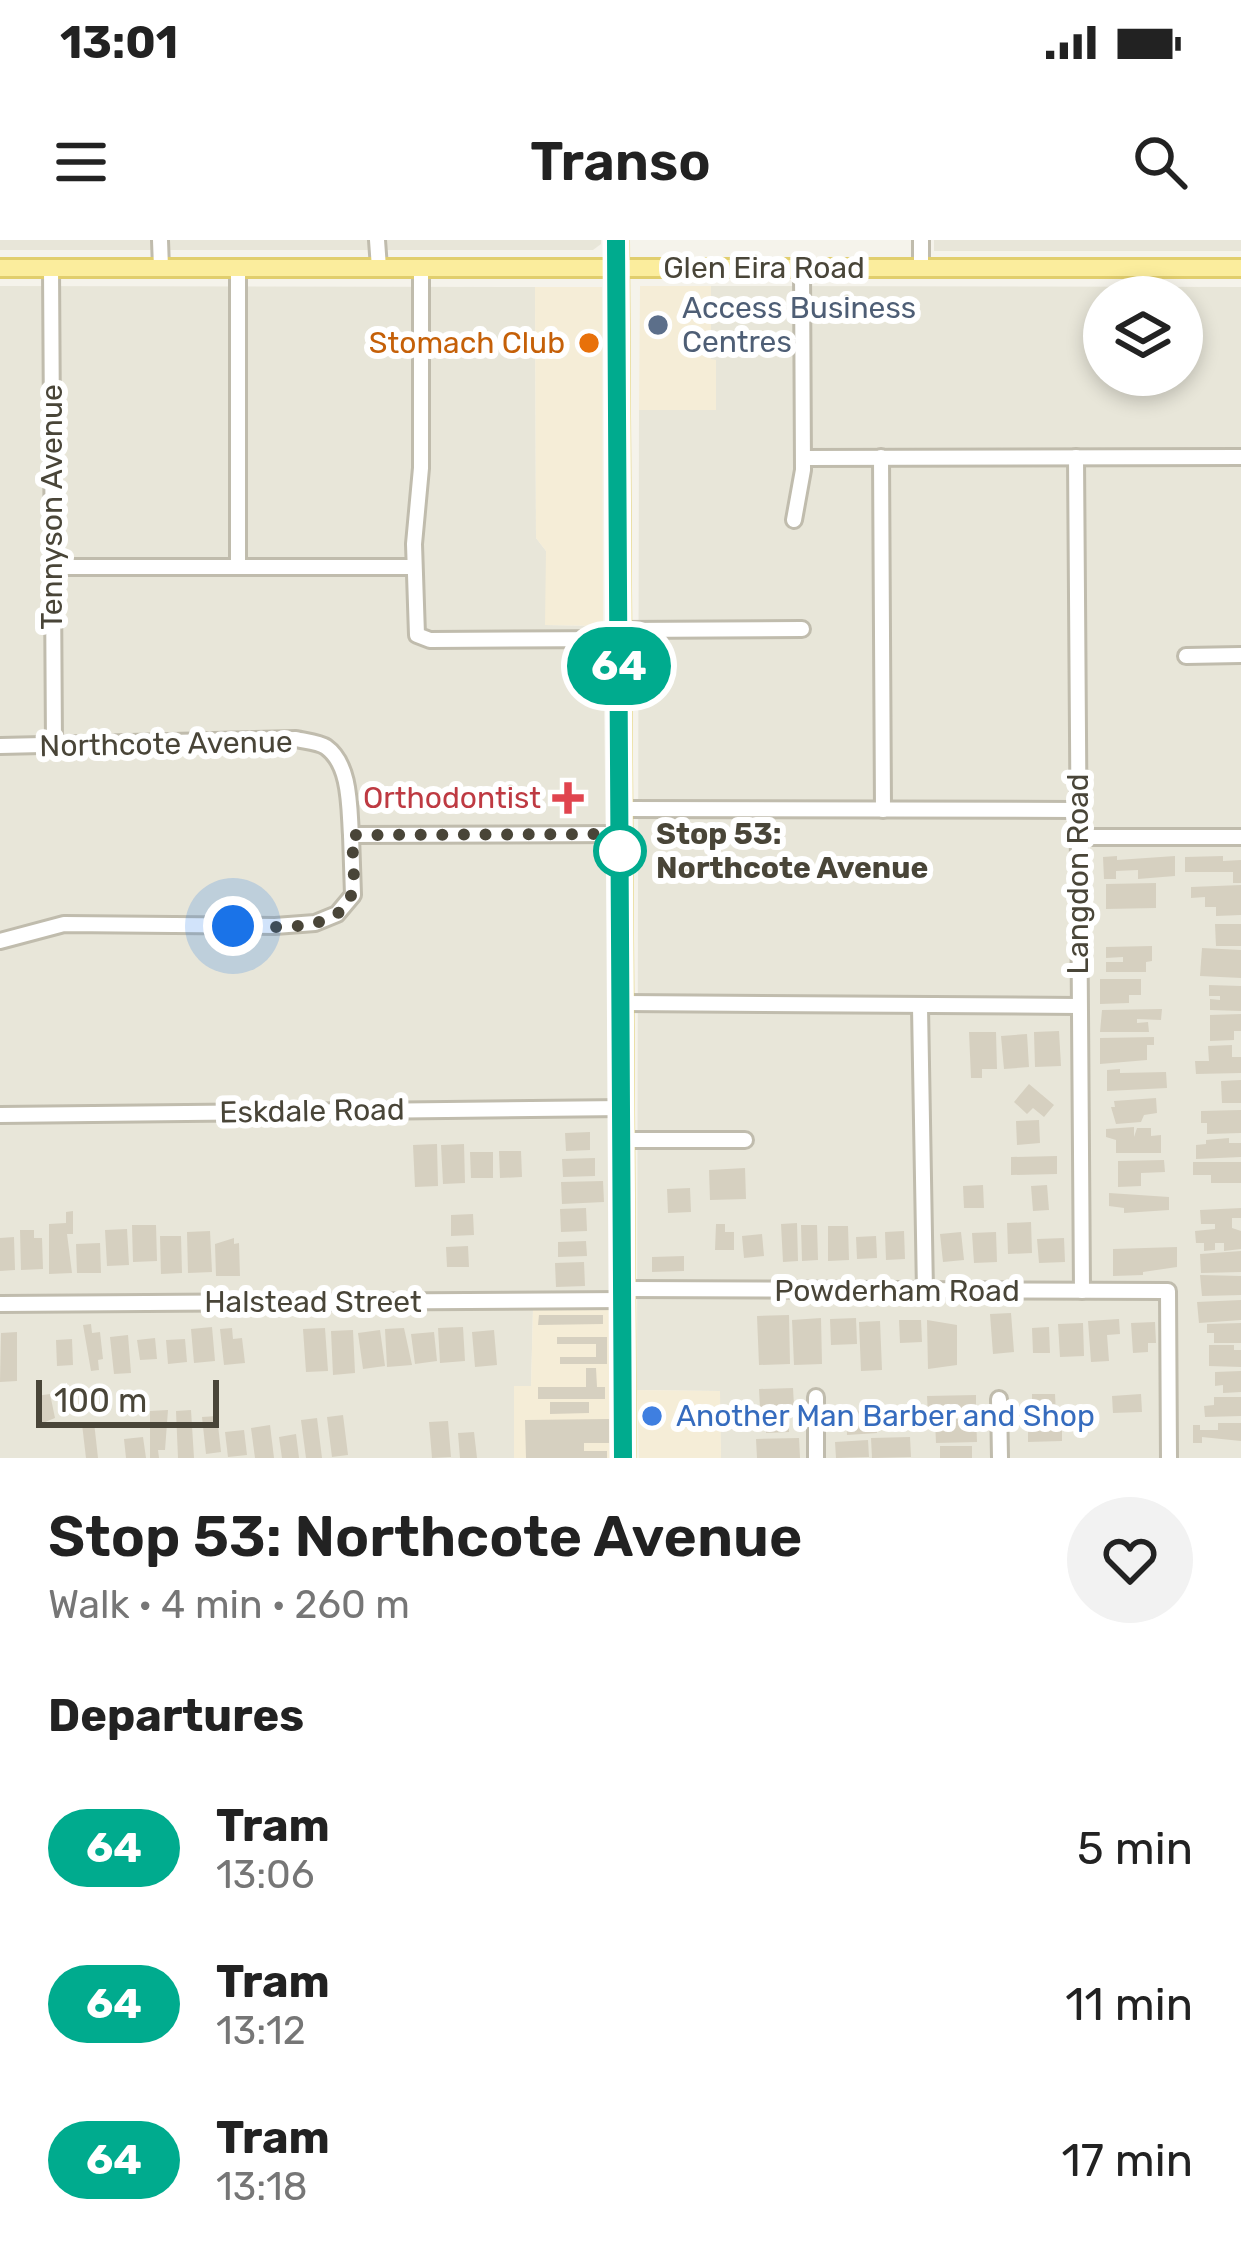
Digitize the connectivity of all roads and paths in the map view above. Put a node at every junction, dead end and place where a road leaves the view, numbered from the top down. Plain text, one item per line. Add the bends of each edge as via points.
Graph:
1 (157, 240) edge
2 (374, 240) edge
3 (619, 240) edge
4 (921, 240) edge
5 (0, 268) edge
6 (51, 268) junction
7 (158, 268) junction
8 (238, 268) junction
9 (375, 268) junction
10 (421, 268) junction
11 (620, 268) junction
12 (802, 268) junction
13 (921, 268) junction
14 (1241, 268) edge
15 (881, 457) junction
16 (1076, 457) junction
17 (1241, 457) edge
18 (803, 458) junction
19 (794, 520) dead end
20 (52, 567) junction
21 (238, 567) junction
22 (414, 567) junction
23 (802, 629) dead end
24 (622, 635) junction
25 (1186, 656) dead end
26 (1241, 656) edge
27 (54, 745) junction
28 (0, 746) edge
29 (622, 809) junction
30 (883, 810) junction
31 (1078, 810) junction
32 (622, 834) junction
33 (352, 835) junction
34 (1078, 837) junction
35 (1241, 837) edge
36 (0, 941) edge
37 (623, 1003) junction
38 (1079, 1006) junction
39 (920, 1007) junction
40 (624, 1108) junction
41 (0, 1115) edge
42 (624, 1140) junction
43 (745, 1141) dead end
44 (1082, 1291) junction
45 (925, 1292) junction
46 (625, 1295) junction
47 (0, 1304) edge
48 (816, 1397) dead end
49 (999, 1399) dead end
50 (626, 1458) edge
51 (816, 1458) edge
52 (1000, 1458) edge
53 (1169, 1458) edge

1 - 7 street
2 - 9 street
3 - 11 main road
4 - 13 street
5 - 6 main road, Glen Eira Road
6 - 7 main road, Glen Eira Road
6 - 20 street, Tennyson Avenue
7 - 8 main road, Glen Eira Road
8 - 9 main road, Glen Eira Road
8 - 21 street
9 - 10 main road, Glen Eira Road
10 - 11 main road, Glen Eira Road
10 - 22 street
11 - 12 main road, Glen Eira Road
11 - 24 main road
12 - 13 main road, Glen Eira Road
12 - 18 street
13 - 14 main road, Glen Eira Road
15 - 16 street
15 - 18 street
15 - 30 street
16 - 17 street
16 - 31 street, Langdon Road
18 - 19 street
20 - 21 street
20 - 27 street, Tennyson Avenue
21 - 22 street
22 - 24 street via 414,626 425,640
23 - 24 street
24 - 29 main road
25 - 26 street
27 - 28 street, Northcote Avenue
27 - 33 street, Northcote Avenue via 296,739 325,746 345,779
29 - 30 street
29 - 32 main road
30 - 31 street
31 - 34 street, Langdon Road
32 - 33 street
32 - 37 main road
33 - 36 street via 352,895 338,914 315,923 64,923
34 - 35 street
34 - 38 street, Langdon Road
37 - 39 street
37 - 40 main road
38 - 39 street
38 - 44 street, Langdon Road
39 - 45 street
40 - 41 street, Eskdale Road
40 - 42 main road
42 - 43 street
42 - 46 main road
44 - 45 street, Powderham Road
44 - 53 street, Powderham Road via 1168,1291
45 - 46 street, Powderham Road
46 - 47 street, Halstead Street
46 - 50 main road
48 - 51 street
49 - 52 street

